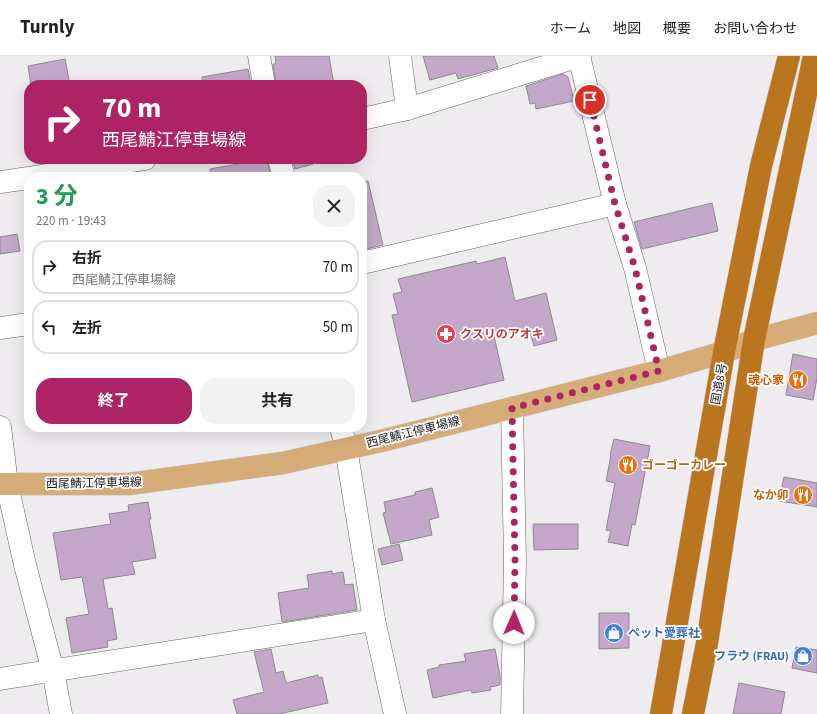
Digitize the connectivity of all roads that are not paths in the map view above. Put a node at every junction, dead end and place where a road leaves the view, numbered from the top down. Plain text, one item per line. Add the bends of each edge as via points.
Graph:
1 (259, 56) edge
2 (400, 56) edge
3 (580, 56) edge
4 (789, 56) edge
5 (814, 56) edge
6 (263, 80) edge
7 (407, 109) junction
8 (367, 118) edge
9 (114, 164) edge
10 (65, 172) edge
11 (24, 179) edge
12 (0, 182) edge
13 (615, 204) junction
14 (367, 262) edge
15 (817, 323) edge
16 (24, 325) edge
17 (0, 328) edge
18 (754, 340) junction
19 (724, 352) junction
20 (659, 371) junction
21 (512, 408) junction
22 (0, 427) edge
23 (342, 432) edge
24 (346, 448) junction
25 (3, 484) edge
26 (374, 620) junction
27 (53, 671) junction
28 (0, 679) edge
29 (61, 714) edge
30 (395, 714) edge
31 (512, 714) edge
32 (661, 714) edge
33 (693, 714) edge

1 - 6 street
2 - 7 street
3 - 7 street
3 - 13 street
4 - 19 highway, 国道8号 via 761,166
5 - 18 highway
7 - 8 street
9 - 10 street
11 - 12 street
13 - 14 street
13 - 20 street via 635,268
15 - 18 main road, 西尾鯖江停車場線
16 - 17 street
18 - 19 main road, 西尾鯖江停車場線
18 - 33 highway via 707,643
19 - 20 main road, 西尾鯖江停車場線
19 - 32 highway, 国道8号
20 - 21 main road, 西尾鯖江停車場線
21 - 24 main road, 西尾鯖江停車場線
21 - 31 street via 515,561
22 - 25 street
23 - 24 street
24 - 25 main road, 西尾鯖江停車場線 via 283,463 129,484
24 - 26 street
25 - 27 street
26 - 27 street
26 - 30 street
27 - 28 street
27 - 29 street

